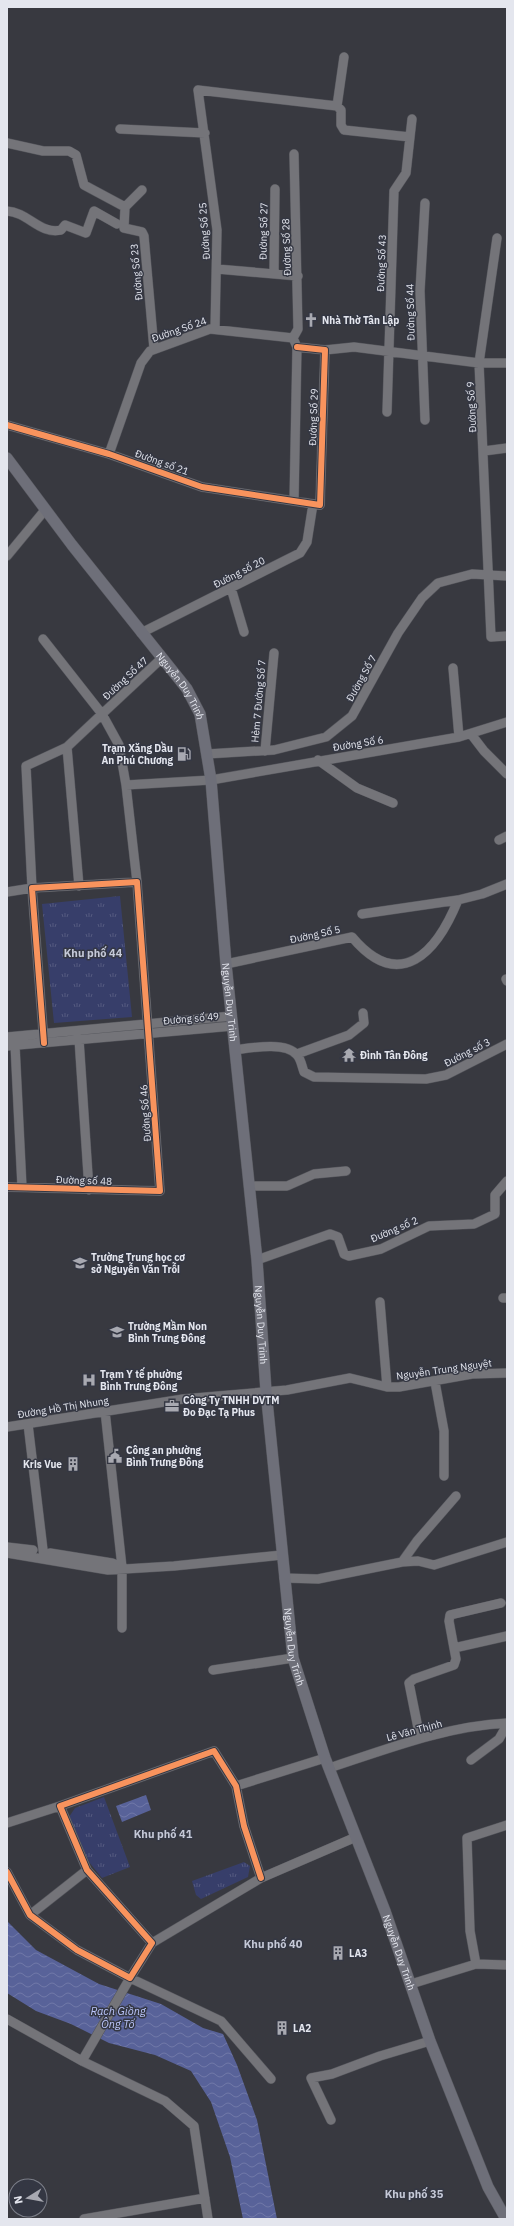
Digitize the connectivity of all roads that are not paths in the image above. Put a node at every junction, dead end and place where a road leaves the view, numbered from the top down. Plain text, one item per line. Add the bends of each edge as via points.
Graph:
1 (344, 57) dead end
2 (337, 106) junction
3 (412, 119) dead end
4 (120, 129) dead end
5 (205, 133) junction
6 (410, 137) junction
7 (7, 143) edge
8 (294, 154) dead end
9 (275, 189) dead end
10 (142, 190) dead end
11 (424, 203) dead end
12 (125, 207) junction
13 (7, 211) edge
14 (117, 224) dead end
15 (497, 238) dead end
16 (217, 270) junction
17 (274, 273) junction
18 (298, 276) junction
19 (215, 329) junction
20 (293, 338) junction
21 (297, 347) junction
22 (154, 349) junction
23 (324, 350) junction
24 (390, 352) junction
25 (422, 356) junction
26 (507, 362) edge
27 (479, 363) junction
28 (387, 412) dead end
29 (425, 420) dead end
30 (7, 425) edge
31 (507, 448) edge
32 (484, 451) junction
33 (108, 454) junction
34 (7, 458) edge
35 (294, 501) junction
36 (313, 504) junction
37 (44, 510) junction
38 (7, 556) edge
39 (489, 576) junction
40 (507, 576) edge
41 (231, 588) junction
42 (244, 632) dead end
43 (141, 633) junction
44 (507, 636) edge
45 (44, 639) dead end
46 (274, 653) dead end
47 (162, 658) junction
48 (453, 668) dead end
49 (102, 714) junction
50 (507, 722) edge
51 (471, 734) junction
52 (459, 737) junction
53 (67, 747) junction
54 (265, 751) junction
55 (207, 754) junction
56 (318, 760) junction
57 (507, 774) edge
58 (211, 780) junction
59 (126, 785) junction
60 (393, 802) dead end
61 (137, 882) junction
62 (507, 884) edge
63 (79, 886) junction
64 (32, 888) junction
65 (7, 892) edge
66 (458, 900) junction
67 (362, 914) dead end
68 (226, 964) junction
69 (363, 1013) dead end
70 (232, 1021) junction
71 (148, 1023) junction
72 (149, 1033) junction
73 (7, 1037) edge
74 (44, 1038) junction
75 (79, 1040) junction
76 (507, 1044) edge
77 (11, 1046) edge
78 (235, 1050) junction
79 (297, 1054) junction
80 (346, 1172) dead end
81 (507, 1181) edge
82 (249, 1186) junction
83 (7, 1187) edge
84 (22, 1187) junction
85 (89, 1190) junction
86 (160, 1191) joint
87 (257, 1260) junction
88 (380, 1302) dead end
89 (507, 1373) edge
90 (434, 1382) junction
91 (387, 1387) junction
92 (266, 1391) junction
93 (105, 1411) junction
94 (28, 1424) junction
95 (7, 1427) edge
96 (444, 1476) dead end
97 (456, 1496) dead end
98 (507, 1542) edge
99 (7, 1547) edge
100 (7, 1553) edge
101 (44, 1555) junction
102 (282, 1555) junction
103 (402, 1562) junction
104 (122, 1567) junction
105 (284, 1578) junction
106 (501, 1602) dead end
107 (122, 1628) dead end
108 (507, 1636) edge
109 (454, 1648) junction
110 (294, 1658) junction
111 (213, 1670) dead end
112 (507, 1724) edge
113 (420, 1738) junction
114 (471, 1760) dead end
115 (327, 1763) junction
116 (236, 1786) junction
117 (60, 1806) junction
118 (7, 1823) edge
119 (507, 1825) edge
120 (356, 1837) junction
121 (87, 1870) junction
122 (7, 1872) edge
123 (261, 1878) junction
124 (30, 1915) junction
125 (152, 1943) junction
126 (476, 1964) junction
127 (507, 1965) edge
128 (130, 1978) junction
129 (411, 1984) junction
130 (7, 2019) edge
131 (430, 2040) junction
132 (82, 2060) junction
133 (271, 2079) dead end
134 (331, 2120) dead end
135 (205, 2198) junction
136 (84, 2219) edge
137 (208, 2219) edge
138 (506, 2219) edge

1 - 2 street
2 - 5 street, Đường Số 25 via 198,90
2 - 6 street via 341,110 340,125 344,130
3 - 6 street, Đường Số 43
4 - 5 street
5 - 16 street, Đường Số 25 via 217,230
6 - 24 street, Đường Số 43 via 406,173 394,191
7 - 12 street via 42,151 69,151 76,155 84,185
8 - 18 street, Đường Số 28
9 - 17 street, Đường Số 27
10 - 12 street
11 - 25 street, Đường Số 44 via 420,291
12 - 22 street, Đường Số 23 via 124,228 142,232 144,236
13 - 14 street via 17,213 46,230 61,230 65,225 86,233 94,211
15 - 27 street, Đường Số 9
16 - 17 street, Đường Số 27
16 - 19 street, Đường Số 25
17 - 18 street, Đường Số 27
18 - 20 street, Đường Số 28 via 298,330
19 - 20 street, Đường Số 24
19 - 22 street, Đường Số 24
20 - 21 street
21 - 23 street
21 - 35 street
22 - 33 street, Đường Số 24 via 141,363
23 - 24 street via 354,348
23 - 36 street, Đường Số 29 via 320,505
24 - 25 street
24 - 28 street, Đường Số 43
25 - 27 street
25 - 29 street, Đường Số 44
26 - 27 street
27 - 32 street, Đường Số 9
30 - 33 street, Đường số 21
31 - 32 street
32 - 39 street, Đường Số 9
33 - 35 street, Đường số 21 via 202,488
34 - 37 main road, Nguyễn Duy Trinh
35 - 36 street, Đường số 21
36 - 41 street, Đường số 20 via 307,542 300,553
37 - 38 street
37 - 43 main road, Nguyễn Duy Trinh
39 - 40 street, Đường Số 7
39 - 44 street, Đường Số 9 via 491,637
39 - 54 street, Đường Số 7 via 472,574 438,583 422,598 398,633 352,716 326,736
41 - 42 street
41 - 43 street, Đường số 20
43 - 47 main road, Nguyễn Duy Trinh
45 - 49 street, Đường Số 46
46 - 54 street, Hẻm 7 Đường Số 7
47 - 49 street, Đường Số 47
47 - 55 main road, Nguyễn Duy Trinh via 187,689 200,714
48 - 52 street
49 - 53 street, Đường Số 47
49 - 59 street, Đường Số 46 via 119,745
50 - 51 street, Đường Số 6
51 - 52 street, Đường Số 6
51 - 57 street
52 - 56 street, Đường Số 6
53 - 63 street
53 - 64 street, Đường Số 47 via 26,766
54 - 55 street, Đường Số 7
55 - 58 main road, Nguyễn Duy Trinh
56 - 58 street, Đường Số 6
56 - 60 street via 357,788
58 - 59 street, Đường Số 6
58 - 68 main road, Nguyễn Duy Trinh
59 - 61 street, Đường Số 46
61 - 63 street
61 - 71 street, Đường Số 46
62 - 66 street
63 - 64 street
64 - 65 street
64 - 74 street
66 - 67 street
66 - 68 street, Đường Số 5 via 442,932 429,950 413,961 396,965 382,963 364,951 352,938
68 - 70 main road, Nguyễn Duy Trinh
69 - 79 street via 364,1024 349,1035
70 - 71 street
70 - 72 street, Đường số 49
70 - 78 main road, Nguyễn Duy Trinh
71 - 72 street, Đường Số 46
71 - 74 street
72 - 75 street, Đường số 49
72 - 86 street, Đường Số 46
73 - 74 street
74 - 75 street, Đường số 49
74 - 77 street, Đường số 49
75 - 85 street
76 - 79 street, Đường số 3 via 446,1076 426,1079 310,1076 304,1072
77 - 84 street, Đường số 49
78 - 79 street via 275,1047
78 - 82 main road, Nguyễn Duy Trinh
80 - 82 street via 314,1174 288,1186
81 - 87 street, Đường số 2 via 495,1195 495,1214 474,1224 429,1226 381,1249 349,1256 344,1254 338,1237 330,1234
82 - 87 main road, Nguyễn Duy Trinh
83 - 84 street, Đường số 48
84 - 85 street, Đường số 48
85 - 86 street, Đường số 48
87 - 92 main road, Nguyễn Duy Trinh
88 - 91 street
89 - 90 street, Nguyễn Trung Nguyệt via 472,1374
90 - 91 street, Nguyễn Trung Nguyệt
90 - 96 street via 444,1431
91 - 92 street, Nguyễn Trung Nguyệt via 350,1378 287,1390
92 - 93 street, Đường Hồ Thị Nhung via 183,1399
92 - 102 main road, Nguyễn Duy Trinh
93 - 94 street, Đường Hồ Thị Nhung
93 - 104 street
94 - 95 street, Đường Hồ Thị Nhung
94 - 101 street
97 - 103 street
98 - 103 street via 434,1565 418,1561
99 - 101 street
100 - 101 street
101 - 104 street via 112,1563
102 - 104 street via 174,1566
102 - 105 main road, Nguyễn Duy Trinh
103 - 105 street via 318,1579
104 - 107 street
105 - 110 main road, Nguyễn Duy Trinh
106 - 109 street via 450,1615
108 - 109 street
109 - 113 street via 454,1665 409,1683
110 - 111 street
110 - 115 main road, Nguyễn Duy Trinh
112 - 113 street, Lê Văn Thịnh via 489,1724
112 - 114 street via 499,1739
113 - 115 street, Lê Văn Thịnh
115 - 116 street, Lê Văn Thịnh
115 - 120 main road, Nguyễn Duy Trinh
116 - 117 street via 214,1750
116 - 123 street via 244,1826
117 - 118 street
117 - 121 street
119 - 126 street via 467,1838 470,1931
120 - 123 street
120 - 129 main road, Nguyễn Duy Trinh
121 - 124 street
121 - 125 street
122 - 124 street
123 - 125 street
124 - 128 street via 77,1950
125 - 128 street
126 - 127 street
126 - 129 street
128 - 132 street
128 - 133 street via 221,2021
129 - 131 main road, Nguyễn Duy Trinh
130 - 132 street
131 - 134 street via 332,2074 311,2078
131 - 138 main road, Nguyễn Duy Trinh via 488,2188
132 - 135 street via 165,2101 194,2126
135 - 136 street
135 - 137 street

